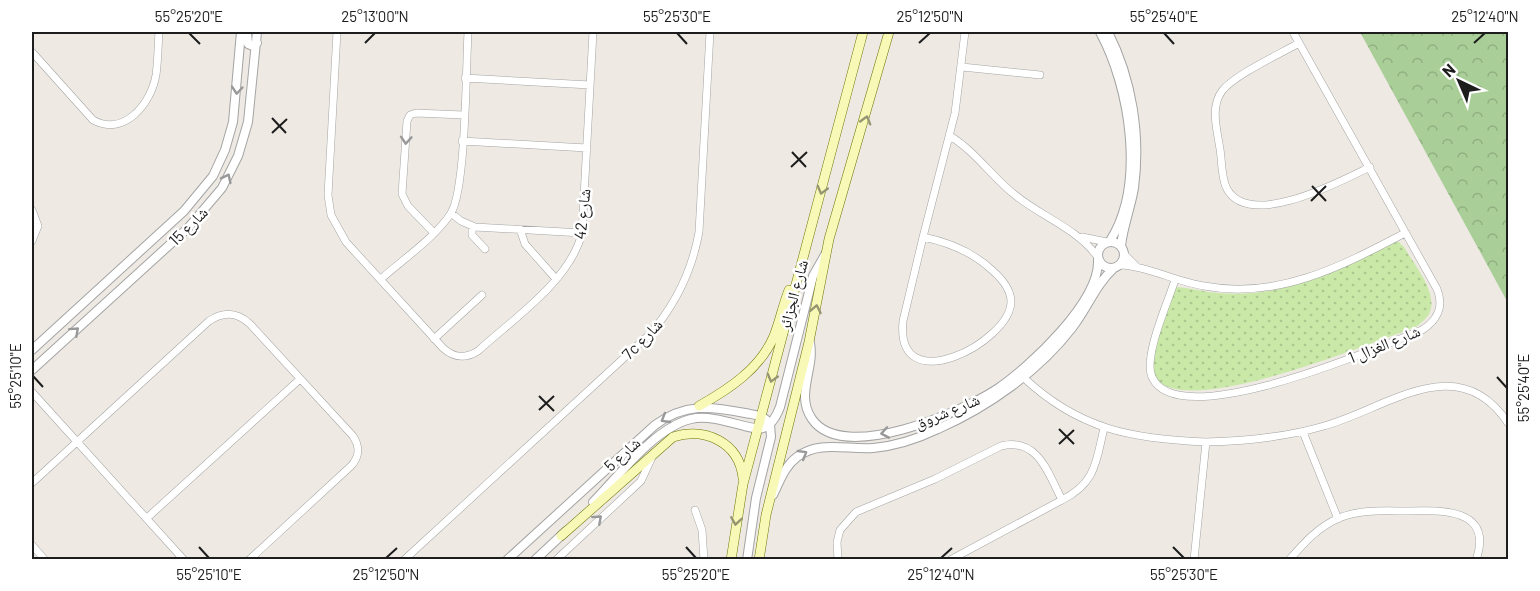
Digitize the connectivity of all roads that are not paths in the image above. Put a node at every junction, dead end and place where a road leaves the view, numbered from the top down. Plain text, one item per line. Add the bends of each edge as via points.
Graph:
1 (159, 32) edge
2 (241, 32) edge
3 (247, 32) edge
4 (257, 32) edge
5 (337, 32) edge
6 (468, 32) edge
7 (593, 32) edge
8 (710, 32) edge
9 (863, 32) edge
10 (889, 32) edge
11 (965, 32) edge
12 (1100, 32) edge
13 (1108, 32) edge
14 (1293, 32) edge
15 (257, 43) junction
16 (1299, 43) junction
17 (32, 52) edge
18 (962, 67) junction
19 (1040, 75) dead end
20 (465, 78) junction
21 (590, 85) junction
22 (463, 116) junction
23 (950, 136) junction
24 (462, 141) junction
25 (587, 148) junction
26 (1370, 166) junction
27 (32, 210) edge
28 (451, 213) junction
29 (472, 226) junction
30 (520, 229) junction
31 (433, 232) junction
32 (1405, 232) junction
33 (582, 233) junction
34 (1080, 236) junction
35 (923, 237) junction
36 (32, 241) edge
37 (1109, 241) junction
38 (486, 249) dead end
39 (1123, 250) junction
40 (826, 253) junction
41 (1098, 258) junction
42 (127, 263) junction
43 (1117, 267) junction
44 (1138, 267) junction
45 (799, 273) junction
46 (381, 279) junction
47 (556, 279) junction
48 (1175, 280) junction
49 (482, 296) dead end
50 (105, 304) junction
51 (434, 339) junction
52 (809, 342) junction
53 (32, 350) edge
54 (32, 370) edge
55 (1023, 377) junction
56 (300, 379) junction
57 (32, 392) edge
58 (699, 406) junction
59 (762, 416) junction
60 (935, 417) junction
61 (1509, 423) edge
62 (770, 424) junction
63 (941, 428) junction
64 (1104, 428) junction
65 (759, 429) junction
66 (1303, 432) junction
67 (78, 441) junction
68 (1206, 442) junction
69 (654, 452) junction
70 (32, 483) edge
71 (743, 484) junction
72 (1062, 500) junction
73 (770, 501) junction
74 (695, 510) dead end
75 (147, 518) junction
76 (1338, 519) junction
77 (561, 536) junction
78 (32, 545) edge
79 (45, 560) edge
80 (184, 560) edge
81 (249, 560) edge
82 (404, 560) edge
83 (507, 560) edge
84 (536, 560) edge
85 (556, 560) edge
86 (704, 560) edge
87 (731, 560) edge
88 (747, 560) edge
89 (759, 560) edge
90 (838, 560) edge
91 (950, 560) edge
92 (1194, 560) edge
93 (1289, 560) edge
94 (1476, 560) edge

1 - 17 street via 156,74 149,96 126,121 109,125 87,114
2 -> 42 street, شارع 15 via 233,122 218,168 191,203
3 - 15 street via 248,44
4 - 15 street, شارع 15
5 - 46 street via 329,205 340,234
6 - 20 street
7 - 21 street, شارع 42
8 - 82 street, 7c شارع via 699,232 693,260 678,296 650,334
9 -> 45 main road, شارع الجزائر
40 -> 10 main road, شارع الجزائر
11 - 18 street
12 - 37 street via 1118,72 1130,134 1125,201
13 - 39 street via 1126,76 1136,129 1135,176
14 - 16 street, شارع الغزال 1
50 -> 15 street, شارع 15 via 188,228 222,188 243,140
16 - 26 street, شارع الغزال 1
16 - 26 street via 1229,84 1219,94 1215,114 1227,189 1238,200 1252,205 1282,201 1328,188
18 - 19 street
18 - 23 street
20 - 21 street
20 - 22 street
21 - 25 street, شارع 42
22 - 24 street
22 -> 31 street via 416,113 407,121 402,194 408,207
23 - 34 street via 1019,199
23 - 35 street
24 - 25 street
24 - 28 street via 457,196
25 - 33 street, شارع 42
26 - 32 street, شارع الغزال 1
27 - 36 street via 38,226
28 - 29 street
28 - 31 street
29 - 30 street
29 - 38 street via 472,235
30 - 33 street
30 - 47 street via 525,244
31 - 46 street
32 - 48 street via 1332,270 1283,285 1237,289
32 - 48 street, شارع الغزال 1 via 1440,296 1439,313 1429,326 1324,367 1235,393 1210,397 1173,395 1157,385 1152,376 1150,357
33 - 47 street, شارع 42 via 575,254
34 - 37 street
34 - 41 street
35 - 35 street via 903,335 919,358 941,362 962,353 999,326 1010,309 1010,295 1005,283 983,262 955,247
37 - 39 street
37 - 41 street via 1100,247
39 - 43 street
39 - 44 street
52 -> 40 main road, شارع الجزائر
40 - 62 street via 813,276 780,407
41 - 43 street via 1103,266
41 - 60 street, شارع شروق via 1090,289 1046,348 987,395
42 - 50 street via 134,272
42 - 53 street, شارع 15
43 - 44 street
43 - 55 street, شارع شروق via 1066,336
44 - 48 street
45 - 58 main road via 764,353 738,381
45 -> 59 main road, شارع الجزائر
46 - 51 street
47 - 51 street, شارع 42 via 472,355 456,356
49 - 51 street
54 -> 50 street, شارع 15
60 -> 52 street, شارع شروق via 893,432 867,435 836,435 822,429 812,420 805,403
52 - 73 main road, شارع الجزائر
55 - 63 street, شارع شروق
55 - 64 street via 1070,413
56 - 67 street via 238,315 215,317
56 - 75 street
56 - 81 street via 357,441 358,455 351,466
57 - 67 street
58 - 59 street, شارع 5
58 -> 83 street, شارع 5 via 676,412 655,425
59 - 62 street
59 - 65 main road, شارع الجزائر
60 - 63 street via 934,423
61 - 66 street via 1479,394 1462,387 1436,385
62 - 65 street
62 - 88 street via 771,437 756,498
73 -> 63 street, شارع شروق via 787,467 805,452 819,447 887,446
64 - 68 street via 1144,437
64 - 72 street via 1088,481
65 - 71 main road, شارع الجزائر
65 - 77 street, شارع 5 via 715,418 694,418 674,425 648,446
66 - 68 street
66 - 76 street
67 - 70 street
67 - 75 street
68 - 92 street
69 - 71 main road via 684,434 716,438 737,458
69 - 77 main road
85 -> 69 street via 641,481
71 -> 87 main road, شارع الجزائر
72 - 90 street via 1037,454 1021,444 1001,446 856,512 840,530
72 - 91 street
73 - 89 main road, شارع الجزائر
74 - 86 street via 702,530
75 - 80 street
76 - 93 street via 1313,534
76 - 94 street via 1375,511 1454,511 1477,530
77 - 84 street, شارع 5
78 - 79 street

